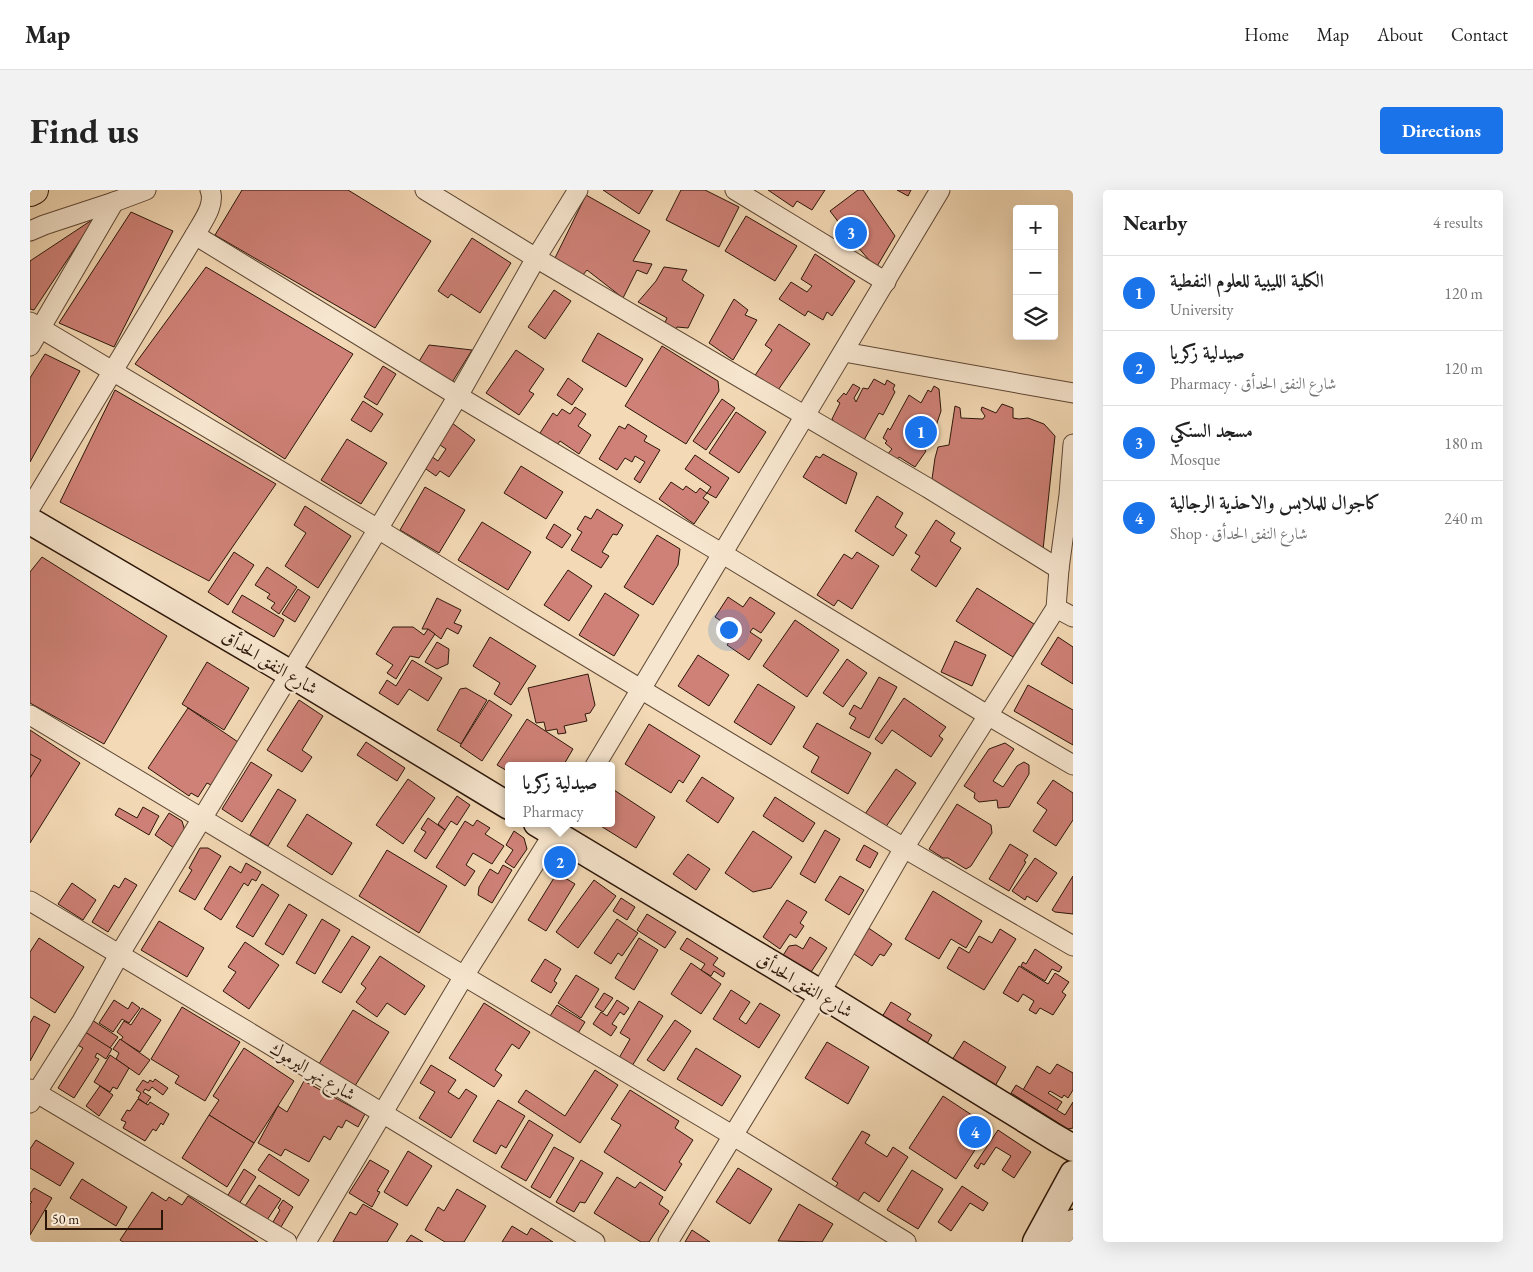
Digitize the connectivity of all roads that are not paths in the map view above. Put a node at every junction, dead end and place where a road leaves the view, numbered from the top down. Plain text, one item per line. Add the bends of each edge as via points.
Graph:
1 (34, 190) edge
2 (146, 190) edge
3 (210, 190) edge
4 (425, 190) edge
5 (578, 190) edge
6 (734, 190) edge
7 (940, 190) edge
8 (30, 192) edge
9 (114, 202) junction
10 (30, 231) edge
11 (195, 235) junction
12 (536, 258) junction
13 (886, 282) junction
14 (35, 325) edge
15 (30, 346) edge
16 (844, 352) junction
17 (113, 372) junction
18 (1073, 393) edge
19 (458, 396) junction
20 (804, 416) junction
21 (1073, 444) edge
22 (30, 508) edge
23 (30, 521) edge
24 (378, 529) junction
25 (723, 554) junction
26 (1058, 569) junction
27 (1056, 608) junction
28 (1073, 617) edge
29 (291, 674) junction
30 (642, 688) junction
31 (30, 715) edge
32 (988, 716) junction
33 (596, 762) edge
34 (1073, 765) edge
35 (505, 804) edge
36 (203, 818) junction
37 (550, 827) edge
38 (904, 848) junction
39 (30, 901) edge
40 (1073, 946) edge
41 (119, 954) junction
42 (464, 976) junction
43 (820, 993) junction
44 (32, 1095) edge
45 (382, 1113) junction
46 (732, 1135) junction
47 (1073, 1148) edge
48 (1073, 1163) edge
49 (1073, 1174) edge
50 (1073, 1223) edge
51 (287, 1242) edge
52 (306, 1242) edge
53 (595, 1242) edge
54 (668, 1242) edge
55 (906, 1242) edge
56 (1036, 1242) edge
57 (1056, 1242) edge

1 - 8 highway
2 - 9 street
3 - 11 street via 213,197 211,206
4 - 12 street
5 - 12 street
6 - 13 street
7 - 13 street
9 - 10 street
9 - 14 street
11 - 17 street
11 - 19 street
12 - 19 street
12 - 20 street
13 - 16 street
14 - 15 street
14 - 17 street
16 - 18 street
16 - 20 street
17 - 22 street
17 - 24 street
19 - 24 street
19 - 25 street
20 - 25 street
20 - 26 street
21 - 26 street
23 - 29 main road, شارع النفق الحدأق
24 - 29 street
24 - 30 street
25 - 30 street
25 - 32 street
26 - 27 street
27 - 28 street
27 - 32 street
29 - 35 main road, شارع النفق الحدأق
29 - 36 street
30 - 33 street
30 - 38 street
31 - 36 street
32 - 34 street
32 - 38 street
36 - 41 street
36 - 42 street
37 - 42 street
37 - 43 main road, شارع النفق الحدأق
38 - 40 street
38 - 43 street
39 - 41 street, شارع نهر اليرموك
41 - 44 street via 82,1020
41 - 45 street, شارع نهر اليرموك
42 - 45 street
42 - 46 street
43 - 46 street
43 - 47 main road, شارع النفق الحدأق
44 - 51 street
45 - 52 street
45 - 53 street, شارع نهر اليرموك
46 - 54 street
46 - 55 street
48 - 49 main road
49 - 56 main road
50 - 57 main road

